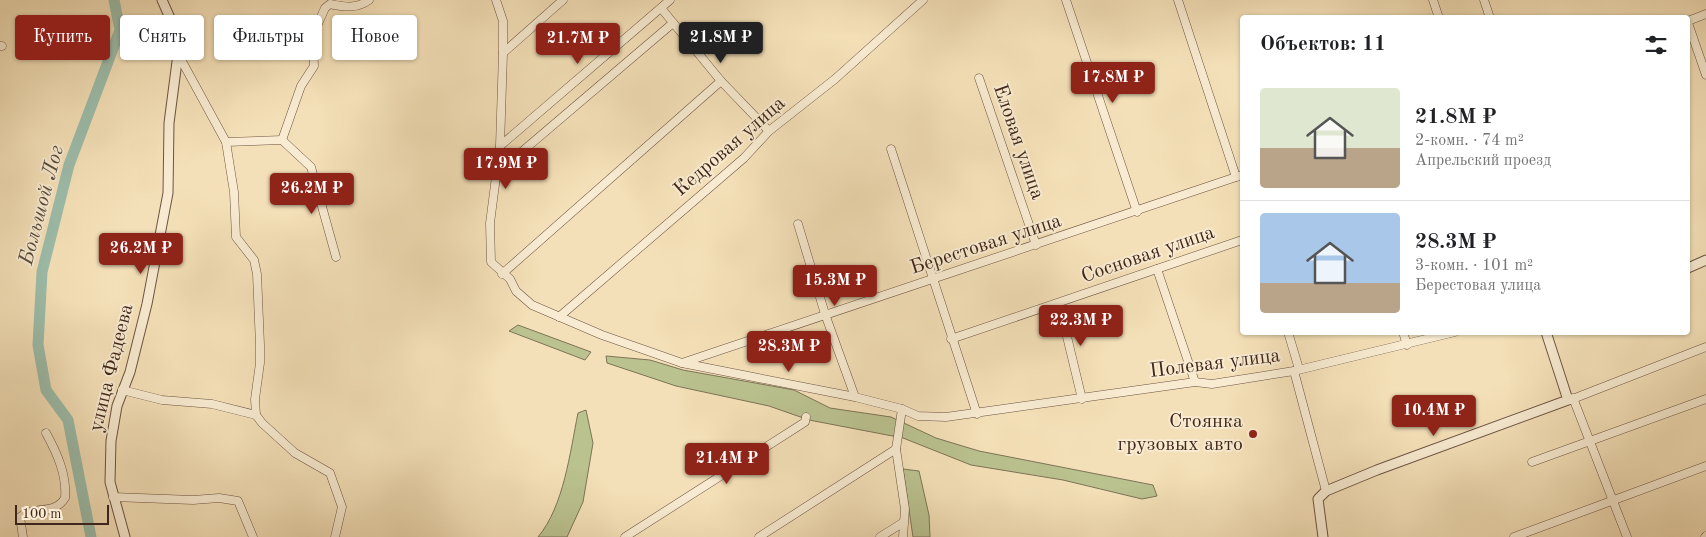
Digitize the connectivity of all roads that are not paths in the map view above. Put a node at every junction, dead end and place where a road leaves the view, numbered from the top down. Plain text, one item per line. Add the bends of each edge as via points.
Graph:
1 (162, 0) edge
2 (369, 0) edge
3 (496, 0) edge
4 (563, 0) edge
5 (670, 0) edge
6 (923, 0) edge
7 (1066, 0) edge
8 (1178, 0) edge
9 (1433, 0) edge
10 (1484, 0) edge
11 (661, 8) junction
12 (1706, 14) edge
13 (169, 15) edge
14 (1438, 15) edge
15 (1489, 15) edge
16 (1690, 21) edge
17 (673, 23) junction
18 (1690, 28) edge
19 (503, 53) junction
20 (177, 60) edge
21 (181, 60) edge
22 (1706, 75) edge
23 (979, 78) dead end
24 (721, 81) junction
25 (769, 131) junction
26 (282, 140) junction
27 (226, 142) junction
28 (500, 146) junction
29 (891, 149) dead end
30 (505, 166) dead end
31 (1239, 176) edge
32 (1137, 212) junction
33 (798, 224) dead end
34 (1240, 241) edge
35 (1036, 246) junction
36 (336, 257) dead end
37 (1706, 260) edge
38 (1690, 267) edge
39 (1157, 270) junction
40 (502, 274) junction
41 (932, 280) junction
42 (1056, 304) junction
43 (825, 314) junction
44 (558, 318) junction
45 (1289, 335) edge
46 (1404, 335) edge
47 (1444, 335) edge
48 (1547, 335) edge
49 (951, 339) junction
50 (1407, 344) junction
51 (1706, 347) edge
52 (682, 363) junction
53 (1297, 370) junction
54 (1195, 382) junction
55 (122, 390) junction
56 (855, 396) junction
57 (1082, 399) junction
58 (1706, 399) edge
59 (1571, 400) junction
60 (902, 409) junction
61 (977, 414) junction
62 (256, 415) junction
63 (806, 417) dead end
64 (46, 433) dead end
65 (1588, 441) junction
66 (896, 449) junction
67 (1532, 462) dead end
68 (1706, 466) edge
69 (1326, 491) junction
70 (113, 497) junction
71 (1613, 500) junction
72 (904, 522) junction
73 (23, 537) edge
74 (125, 537) edge
75 (253, 537) edge
76 (335, 537) edge
77 (625, 537) edge
78 (759, 537) edge
79 (880, 537) edge
80 (903, 537) edge
81 (1323, 537) edge
82 (1514, 537) edge
83 (1627, 537) edge

1 - 13 street, улица Фадеева
2 - 26 street via 363,5 346,8 330,4 325,8 316,28 314,66 301,86
3 - 19 street, Полевая улица via 502,21
4 - 19 street
5 - 11 street
6 - 25 street, Кедровая улица via 835,79
7 - 32 street
8 - 31 street
9 - 14 street
10 - 15 street
11 - 17 street
11 - 28 street
12 - 16 street
17 - 24 street
17 - 30 street
18 - 22 street
19 - 28 street, Полевая улица
20 - 55 street, улица Фадеева via 169,123 168,194 161,239 130,372
21 - 27 street
23 - 35 street, Еловая улица
24 - 25 street
24 - 40 street
25 - 44 street, Кедровая улица via 744,158
26 - 27 street
26 - 36 street via 311,168
27 - 62 street via 234,192 236,237 254,260 257,274 260,363
28 - 40 street, Полевая улица via 490,223 491,262
29 - 41 street
31 - 32 street, Берестовая улица
32 - 35 street, Берестовая улица
33 - 43 street
34 - 39 street, Сосновая улица
35 - 41 street, Берестовая улица
37 - 38 street
39 - 42 street, Сосновая улица
39 - 54 street
40 - 44 street, Полевая улица via 532,305
41 - 43 street, Берестовая улица
41 - 49 street
42 - 49 street, Сосновая улица
42 - 57 street via 1063,320
43 - 52 street, Берестовая улица
43 - 56 street
44 - 52 street, Полевая улица
45 - 53 street
46 - 50 street
47 - 50 street, Полевая улица
48 - 59 street
49 - 61 street
50 - 53 street, Полевая улица
51 - 59 street
52 - 56 street, Полевая улица
53 - 54 street, Полевая улица via 1212,384
53 - 69 street
54 - 57 street, Полевая улица
55 - 62 street via 162,400 212,404
55 - 70 street, улица Фадеева via 111,441 109,477
56 - 60 street, Полевая улица
57 - 61 street, Полевая улица
58 - 65 street
59 - 65 street
59 - 69 street
60 - 61 street, Полевая улица via 918,416
60 - 66 street
62 - 76 street via 295,453 330,474 342,508
63 - 77 street via 805,422
64 - 73 street via 54,445 64,477 65,498 56,507 24,513 20,517
65 - 67 street
65 - 71 street
66 - 72 street
66 - 78 street
68 - 71 street
69 - 81 street via 1318,499
70 - 74 street, улица Фадеева
70 - 75 street via 238,501
71 - 82 street
71 - 83 street
72 - 79 street
72 - 80 street

